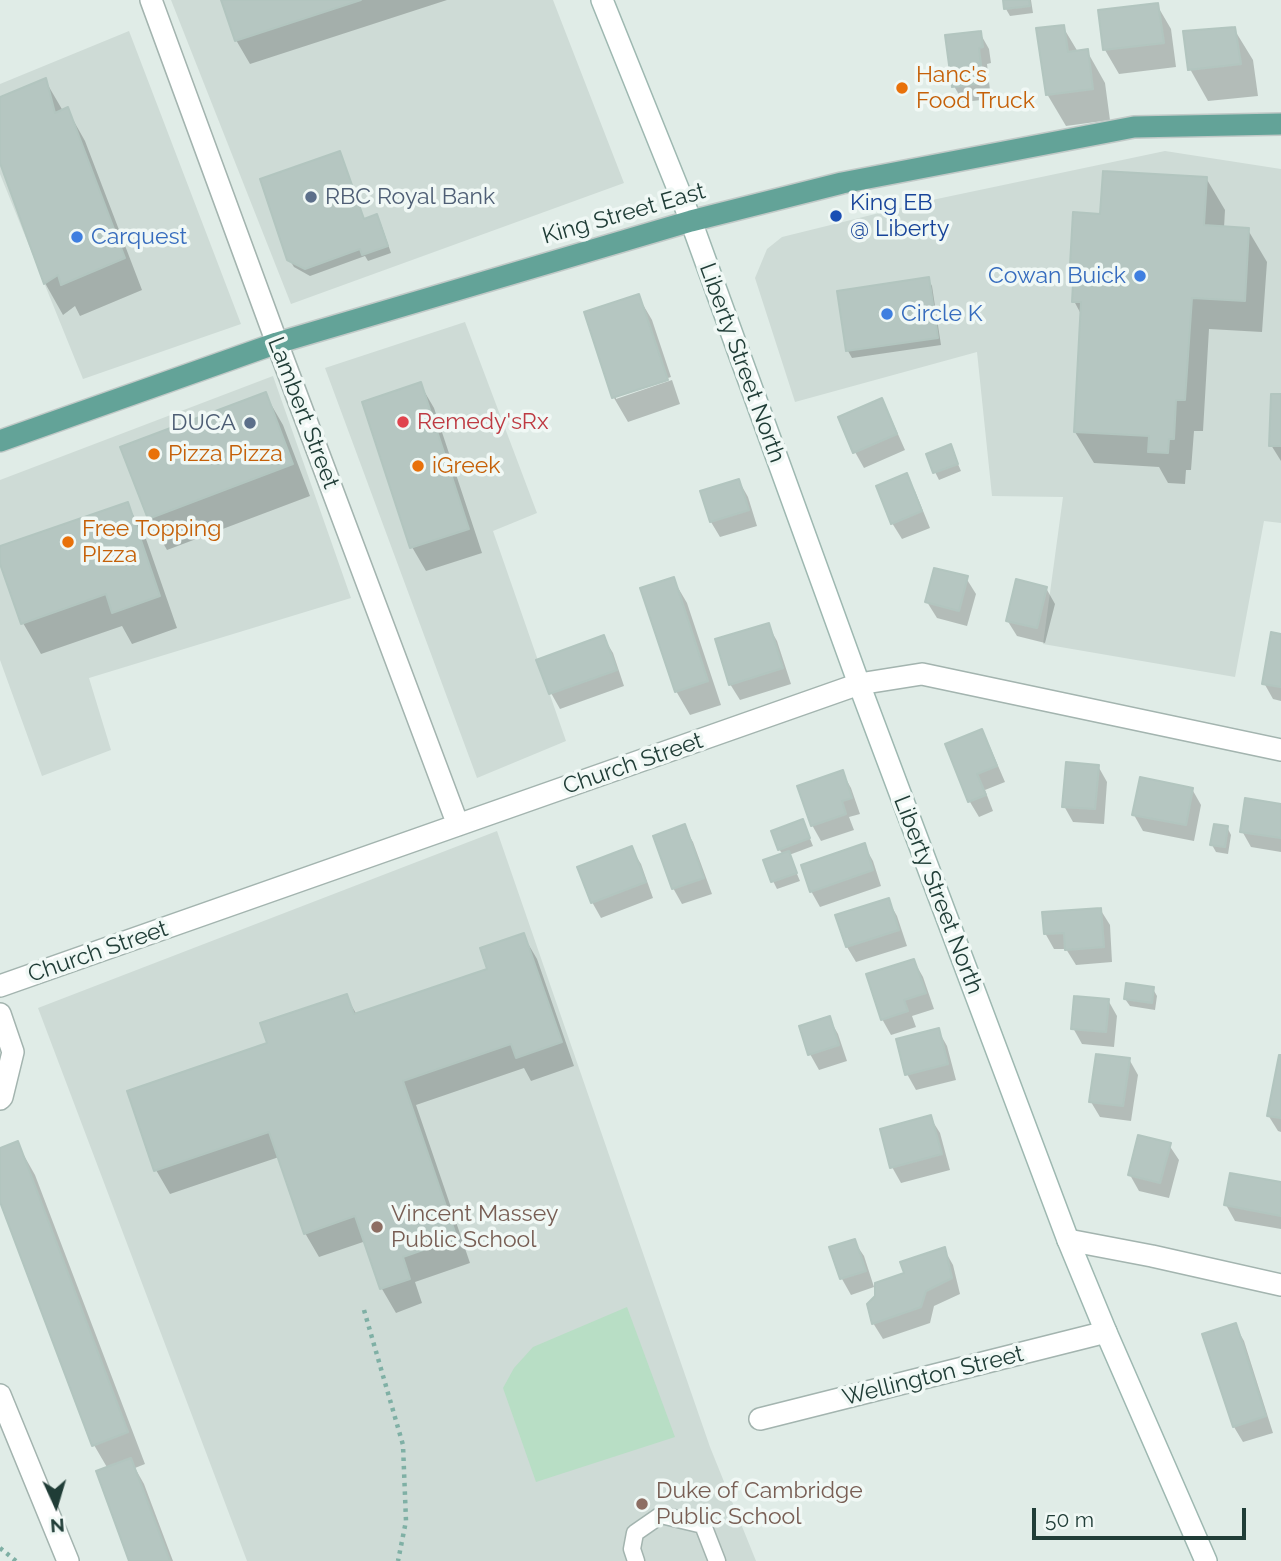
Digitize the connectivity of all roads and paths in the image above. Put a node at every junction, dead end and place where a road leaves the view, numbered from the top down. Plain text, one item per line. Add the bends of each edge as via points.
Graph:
1 (151, 0) edge
2 (602, 0) edge
3 (1281, 124) edge
4 (691, 221) junction
5 (277, 343) junction
6 (0, 441) edge
7 (859, 684) junction
8 (1281, 750) edge
9 (458, 825) junction
10 (0, 986) edge
11 (0, 1014) edge
12 (0, 1099) edge
13 (1068, 1240) junction
14 (1281, 1284) edge
15 (363, 1310) dead end
16 (1106, 1332) junction
17 (0, 1395) edge
18 (760, 1419) dead end
19 (0, 1548) edge
20 (16, 1561) edge
21 (68, 1561) edge
22 (398, 1561) edge
23 (636, 1561) edge
24 (717, 1561) edge
25 (1206, 1561) edge

1 - 5 street, Lambert Street
2 - 4 street, Liberty Street North
3 - 4 main road, King Street East via 1135,127 842,183
4 - 5 main road, King Street East
4 - 7 street, Liberty Street North
5 - 6 main road, King Street East
5 - 9 street, Lambert Street
7 - 8 street, Church Street via 922,674
7 - 9 street, Church Street
7 - 13 street, Liberty Street North
9 - 10 street, Church Street
11 - 12 street via 13,1052
13 - 14 street
13 - 16 street, Liberty Street North
15 - 22 path via 403,1444 406,1521
16 - 18 street, Wellington Street
16 - 25 street, Liberty Street North
17 - 21 street
19 - 20 path
23 - 24 lane via 632,1549 635,1533 661,1515 703,1525

